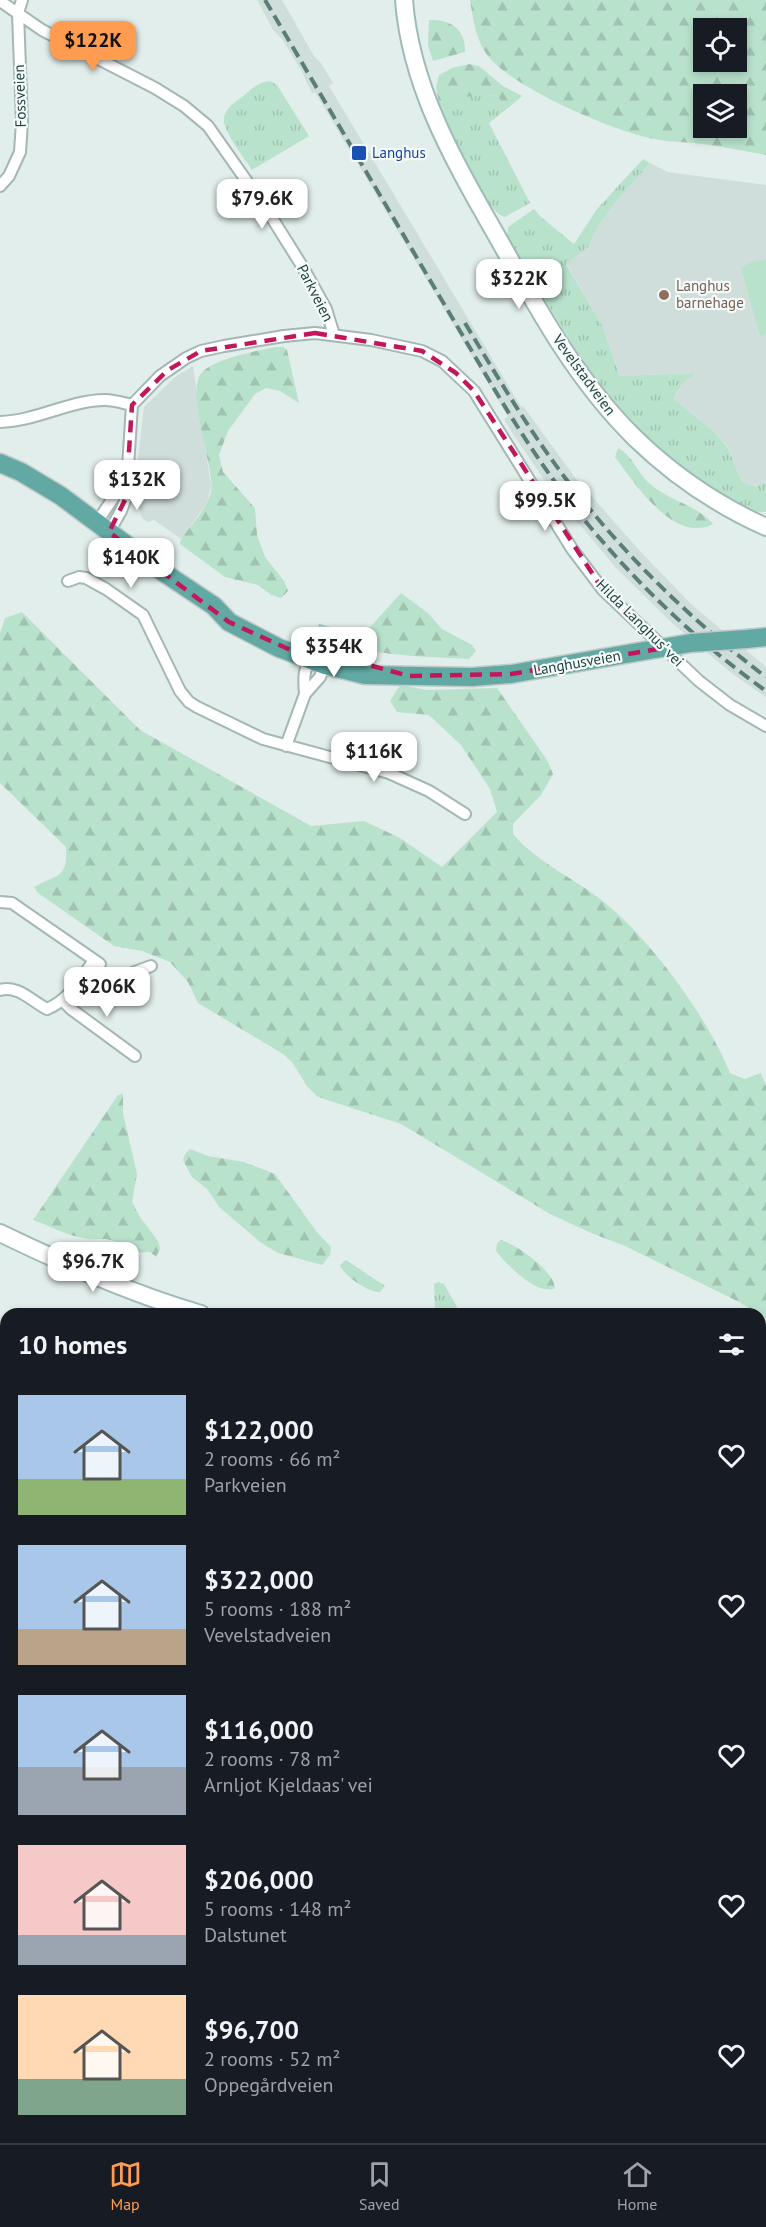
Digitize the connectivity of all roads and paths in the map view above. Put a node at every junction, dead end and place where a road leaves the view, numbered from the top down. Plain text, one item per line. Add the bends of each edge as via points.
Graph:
1 (22, 0) edge
2 (404, 0) edge
3 (0, 1) edge
4 (18, 13) junction
5 (0, 186) edge
6 (334, 335) junction
7 (132, 405) junction
8 (0, 422) edge
9 (0, 463) edge
10 (126, 479) junction
11 (103, 527) junction
12 (766, 527) edge
13 (68, 581) dead end
14 (763, 640) edge
15 (319, 659) junction
16 (305, 694) junction
17 (766, 726) edge
18 (286, 746) junction
19 (465, 814) dead end
20 (0, 902) edge
21 (151, 966) dead end
22 (78, 984) junction
23 (0, 990) edge
24 (62, 1000) junction
25 (135, 1056) dead end
26 (0, 1233) edge
27 (180, 1308) edge

1 - 4 street, Fossveien
2 - 12 main road, Vevelstadveien via 412,54 433,116 474,197 563,350 588,386 660,462 717,502
3 - 4 street, Parkveien
4 - 5 street, Fossveien via 20,152
4 - 6 street, Parkveien via 42,30 155,88 207,126 302,267 326,309
6 - 7 street, Hilda Langhus' vei via 284,336 201,351 168,370
6 - 17 street, Hilda Langhus' vei via 422,351 456,373 474,391 572,549 603,590 699,681
7 - 8 street via 97,401
7 - 10 street
9 - 11 main road, Langhusveien via 47,487
10 - 11 street
10 - 11 street via 124,505
11 - 15 main road, Langhusveien via 214,606 229,622 279,648
13 - 18 street via 86,578 143,615 177,686 189,702 254,736
14 - 15 main road, Langhusveien, bridge via 691,643 533,671 450,678 395,674 368,664
15 - 16 street via 320,676
15 - 16 street via 303,676
16 - 18 street
18 - 19 street via 389,772
20 - 22 street via 12,903 97,962
21 - 22 street via 93,988
22 - 24 street
23 - 24 street via 16,989 46,1009
24 - 25 street
26 - 27 main road

